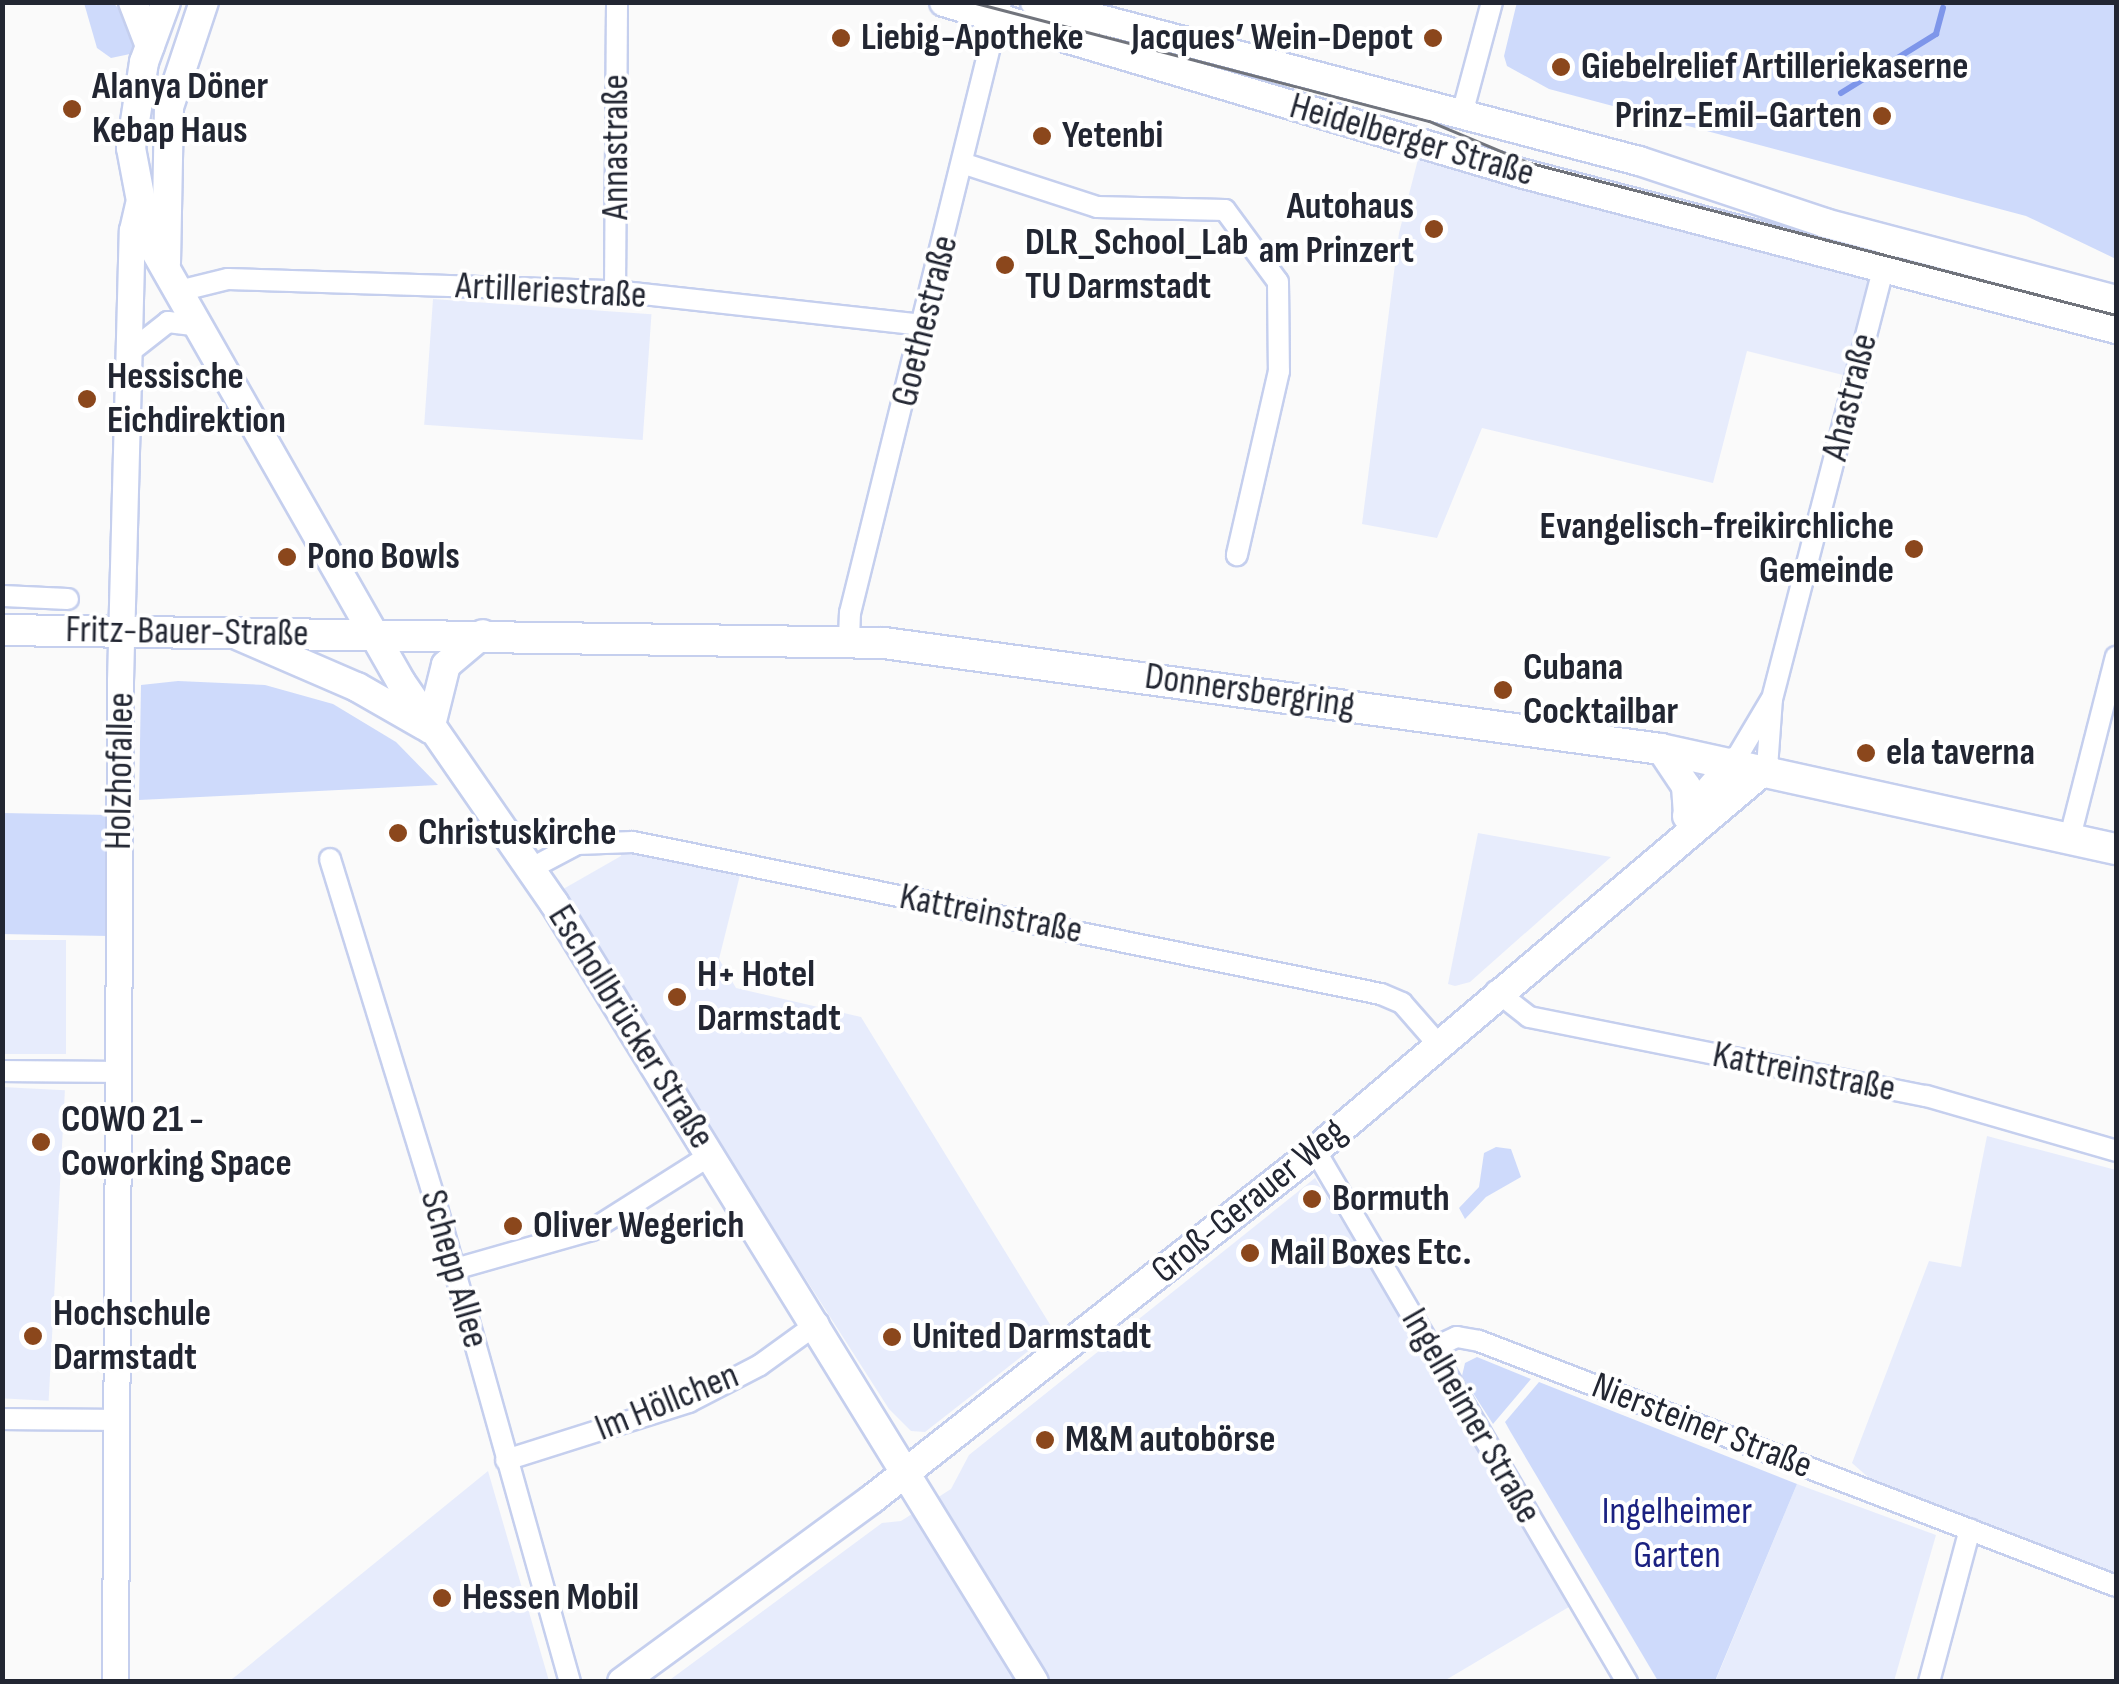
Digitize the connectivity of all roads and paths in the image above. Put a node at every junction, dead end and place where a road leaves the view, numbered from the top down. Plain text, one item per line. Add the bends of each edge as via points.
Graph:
1 (134, 2) edge
2 (166, 2) edge
3 (204, 2) edge
4 (617, 2) edge
5 (944, 2) edge
6 (1035, 2) edge
7 (1492, 2) edge
8 (1000, 9) edge
9 (150, 46) junction
10 (1462, 114) junction
11 (1452, 150) junction
12 (966, 164) junction
13 (138, 205) junction
14 (1891, 241) junction
15 (1883, 269) junction
16 (173, 281) junction
17 (615, 290) junction
18 (2116, 300) edge
19 (924, 325) junction
20 (198, 326) junction
21 (2116, 329) edge
22 (131, 350) junction
23 (1237, 554) dead end
24 (2, 596) edge
25 (68, 599) dead end
26 (2, 630) edge
27 (123, 632) junction
28 (232, 633) junction
29 (372, 634) junction
30 (483, 634) junction
31 (850, 640) junction
32 (2116, 657) edge
33 (1772, 699) junction
34 (430, 729) junction
35 (1661, 749) junction
36 (1734, 762) junction
37 (1767, 768) junction
38 (1688, 815) junction
39 (2070, 838) junction
40 (1668, 847) junction
41 (2116, 850) edge
42 (330, 859) dead end
43 (530, 869) junction
44 (1496, 992) junction
45 (1438, 1043) junction
46 (2, 1072) edge
47 (117, 1072) junction
48 (1315, 1150) junction
49 (2116, 1151) edge
50 (712, 1154) junction
51 (455, 1269) junction
52 (818, 1324) junction
53 (1433, 1348) junction
54 (2, 1419) edge
55 (116, 1420) junction
56 (506, 1460) junction
57 (907, 1472) junction
58 (1970, 1530) junction
59 (2116, 1586) edge
60 (115, 1682) edge
61 (570, 1682) edge
62 (622, 1682) edge
63 (1034, 1682) edge
64 (1627, 1682) edge
65 (1929, 1682) edge

1 - 9 main road
2 - 9 main road, Eschollbrücker Straße
3 - 16 main road, Eschollbrücker Straße via 169,107
4 - 17 street, Annastraße
5 - 8 main road, Heidelberger Straße
6 - 10 main road, Heidelberger Straße
7 - 10 street
8 - 11 main road, Heidelberger Straße
8 - 12 street, Goethestraße
9 - 13 main road, Eschollbrücker Straße via 131,148
10 - 11 main road
10 - 14 main road, Heidelberger Straße via 1640,161
11 - 15 main road, Heidelberger Straße
12 - 19 street, Goethestraße
12 - 23 street via 1097,207 1225,210 1278,282 1279,370
13 - 16 main road, Eschollbrücker Straße
13 - 22 street, Holzhofallee
14 - 15 street
14 - 18 main road, Heidelberger Straße
15 - 21 main road, Heidelberger Straße
15 - 33 street, Ahastraße
16 - 17 street, Artilleriestraße
16 - 20 main road, Eschollbrücker Straße
17 - 19 street, Artilleriestraße
19 - 31 street, Goethestraße via 854,597
20 - 22 street via 168,322
20 - 29 main road, Eschollbrücker Straße
22 - 27 street, Holzhofallee
24 - 25 street, Fritz-Bauer-Straße
26 - 27 main road, Fritz-Bauer-Straße
27 - 28 main road, Fritz-Bauer-Straße
27 - 47 street, Holzhofallee
28 - 29 main road, Fritz-Bauer-Straße
28 - 34 main road via 348,682
29 - 30 main road, Donnersbergring
29 - 34 main road, Eschollbrücker Straße
30 - 31 main road, Donnersbergring
30 - 34 main road via 446,665
31 - 35 main road, Donnersbergring
32 - 39 street
33 - 36 street, Ahastraße
33 - 37 street, Ahastraße
34 - 43 main road, Eschollbrücker Straße
35 - 36 main road, Donnersbergring
35 - 38 main road via 1686,786
36 - 37 main road, Donnersbergring
36 - 38 main road, Groß-Gerauer Weg
37 - 39 main road, Donnersbergring
37 - 40 main road, Groß-Gerauer Weg
38 - 40 main road, Groß-Gerauer Weg
39 - 41 main road, Donnersbergring
40 - 44 main road, Groß-Gerauer Weg
42 - 51 street, Schepp Allee
43 - 45 street, Kattreinstraße via 588,842 644,844 1381,994 1408,1009
43 - 50 main road, Eschollbrücker Straße
44 - 45 main road, Groß-Gerauer Weg
44 - 49 street, Kattreinstraße via 1528,1017 1926,1096
45 - 48 main road, Groß-Gerauer Weg
46 - 47 street
47 - 55 street, Holzhofallee
48 - 53 street, Ingelheimer Straße
48 - 57 main road, Groß-Gerauer Weg
50 - 51 street via 592,1230
50 - 52 main road, Eschollbrücker Straße
51 - 56 street, Schepp Allee
52 - 56 street, Im Höllchen via 760,1365 689,1402
52 - 57 main road, Eschollbrücker Straße
53 - 58 street, Niersteiner Straße via 1470,1338
53 - 64 street, Ingelheimer Straße
54 - 55 street
55 - 60 street, Holzhofallee
56 - 61 street, Schepp Allee
57 - 62 main road, Groß-Gerauer Weg
57 - 63 main road, Eschollbrücker Straße
58 - 59 street, Niersteiner Straße
58 - 65 street

